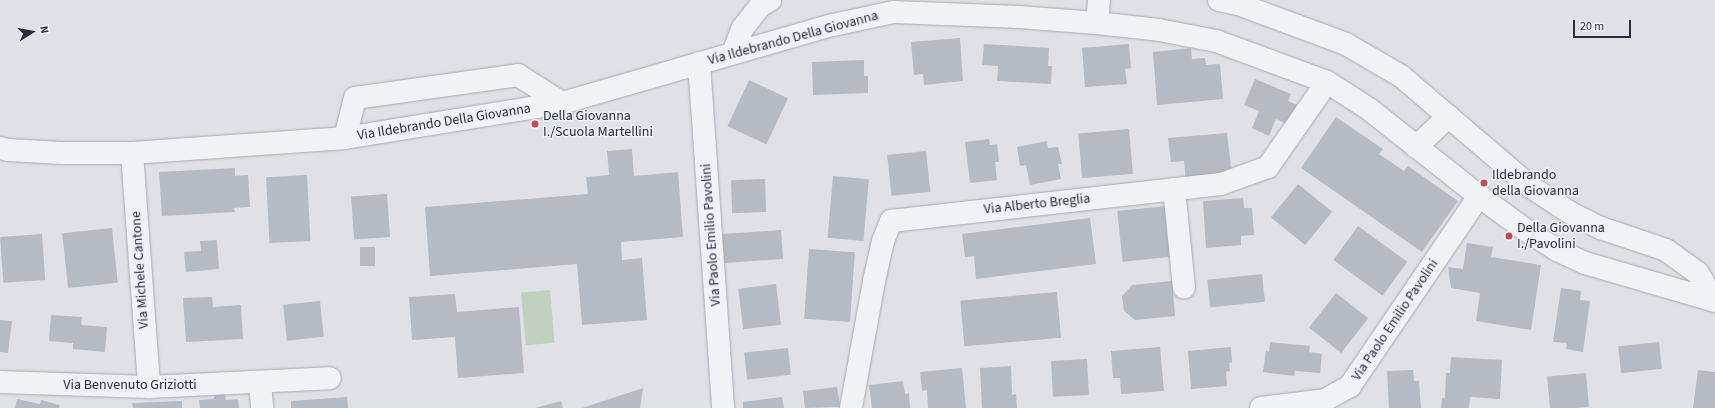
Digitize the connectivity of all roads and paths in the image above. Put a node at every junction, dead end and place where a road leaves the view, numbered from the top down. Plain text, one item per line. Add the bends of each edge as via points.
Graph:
1 (770, 0) edge
2 (1099, 0) edge
3 (1219, 0) edge
4 (885, 7) edge
5 (1097, 23) junction
6 (733, 53) junction
7 (699, 63) junction
8 (1326, 82) junction
9 (562, 103) junction
10 (1449, 116) junction
11 (345, 138) junction
12 (1416, 147) junction
13 (0, 148) edge
14 (132, 153) junction
15 (1174, 189) junction
16 (1479, 196) junction
17 (1184, 287) dead end
18 (1715, 301) edge
19 (330, 378) dead end
20 (0, 382) edge
21 (260, 383) junction
22 (149, 388) junction
23 (262, 408) edge
24 (723, 408) edge
25 (851, 408) edge
26 (1261, 408) edge

1 - 6 street via 760,6 742,29
2 - 5 street
3 - 10 street via 1238,4 1346,44 1400,76
4 - 5 street, Via Ildebrando Della Giovanna via 894,12
4 - 6 street, Via Ildebrando Della Giovanna via 833,25
5 - 8 street, Via Ildebrando Della Giovanna via 1159,30 1216,41
6 - 7 street, Via Ildebrando Della Giovanna
7 - 9 street, Via Ildebrando Della Giovanna
7 - 24 street, Via Paolo Emilio Pavolini
8 - 12 street, Via Ildebrando Della Giovanna via 1369,109
8 - 15 street, Via Alberto Breglia via 1268,168 1221,184
9 - 11 street, Via Ildebrando Della Giovanna
9 - 11 street via 518,76 355,98
10 - 12 street
10 - 18 street via 1532,187 1569,212 1601,228 1666,250 1698,273
11 - 14 street, Via Ildebrando Della Giovanna
12 - 16 street, Via Ildebrando Della Giovanna
13 - 14 street, Via Ildebrando Della Giovanna via 62,153
14 - 22 street, Via Michele Cantone
15 - 17 street
15 - 25 street, Via Alberto Breglia via 891,221 883,241 874,281
16 - 18 street, Via Ildebrando Della Giovanna via 1556,250 1585,263
16 - 26 street, Via Paolo Emilio Pavolini via 1350,386 1325,400
19 - 21 street, Via Benvenuto Griziotti
20 - 22 street, Via Benvenuto Griziotti
21 - 22 street, Via Benvenuto Griziotti
21 - 23 street

